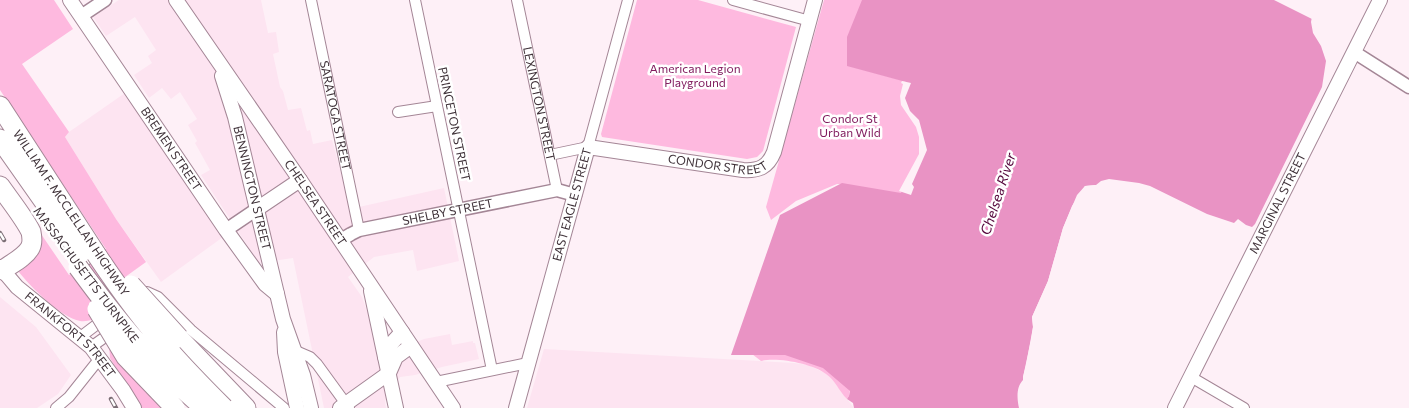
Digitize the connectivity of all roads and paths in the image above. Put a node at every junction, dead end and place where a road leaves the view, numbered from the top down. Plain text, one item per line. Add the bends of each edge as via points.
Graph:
1 (70, 0) edge
2 (105, 0) edge
3 (311, 0) edge
4 (415, 0) edge
5 (517, 0) edge
6 (628, 0) edge
7 (733, 0) edge
8 (815, 0) edge
9 (1380, 0) edge
10 (179, 2) edge
11 (81, 16) junction
12 (810, 21) junction
13 (1354, 52) junction
14 (217, 59) junction
15 (1409, 87) edge
16 (0, 106) edge
17 (437, 106) junction
18 (398, 112) dead end
19 (0, 139) edge
20 (588, 146) junction
21 (550, 155) junction
22 (0, 158) edge
23 (300, 180) junction
24 (0, 186) edge
25 (557, 190) junction
26 (575, 195) junction
27 (257, 209) junction
28 (459, 210) junction
29 (226, 230) junction
30 (359, 230) junction
31 (340, 240) junction
32 (85, 257) junction
33 (1, 268) edge
34 (370, 283) junction
35 (277, 294) junction
36 (283, 319) junction
37 (180, 329) junction
38 (402, 332) junction
39 (79, 338) junction
40 (411, 346) junction
41 (91, 347) junction
42 (296, 351) junction
43 (385, 356) junction
44 (100, 358) junction
45 (528, 362) junction
46 (492, 370) junction
47 (389, 373) junction
48 (1191, 377) junction
49 (436, 382) junction
50 (345, 406) edge
51 (202, 407) edge
52 (56, 408) edge
53 (134, 408) edge
54 (175, 408) edge
55 (224, 408) edge
56 (246, 408) edge
57 (284, 408) edge
58 (297, 408) edge
59 (312, 408) edge
60 (396, 408) edge
61 (454, 408) edge
62 (516, 408) edge
63 (1175, 408) edge
64 (1244, 408) edge

1 - 11 main road, BREMEN STREET
2 - 11 street
3 - 30 street, SARATOGA STREET
4 - 17 street, PRINCETON STREET
5 - 21 street, LEXINGTON STREET
6 - 20 street, EAST EAGLE STREET
7 - 12 street
8 - 12 main road, CONDOR STREET
9 - 13 main road, MARGINAL STREET
10 - 14 main road, CHELSEA STREET
11 - 29 main road, BREMEN STREET
12 - 20 main road, CONDOR STREET via 774,152 763,167 743,170
13 - 15 street
13 - 48 main road, MARGINAL STREET
14 - 23 main road, CHELSEA STREET
14 - 27 main road, BENNINGTON STREET
16 - 32 highway, WILLIAM F. MCCLELLAN HIGHWAY
17 - 18 street
17 - 28 street, PRINCETON STREET
19 - 32 highway, WILLIAM F. MCCLELLAN HIGHWAY
20 - 21 street
20 - 26 main road, EAST EAGLE STREET
21 - 25 street, LEXINGTON STREET
22 - 32 highway, MASSACHUSETTS TURNPIKE
23 - 27 main road
23 - 31 main road, CHELSEA STREET
24 - 33 highway via 32,238 26,252
25 - 26 street
25 - 28 street, SHELBY STREET
26 - 45 main road, EAST EAGLE STREET
27 - 29 street
27 - 35 main road, BENNINGTON STREET
28 - 30 street, SHELBY STREET
28 - 46 street, PRINCETON STREET
29 - 35 main road, BREMEN STREET via 265,284
30 - 31 street, SHELBY STREET
31 - 34 main road, CHELSEA STREET
32 - 37 highway, bridge via 117,267
32 - 51 highway, WILLIAM F. MCCLELLAN HIGHWAY, bridge via 142,336
32 - 54 highway, bridge via 89,295 122,352
32 - 55 highway, WILLIAM F. MCCLELLAN HIGHWAY, bridge via 127,298 163,344
33 - 39 main road, FRANKFORT STREET via 17,287
34 - 38 main road, CHELSEA STREET
34 - 43 main road
35 - 36 main road, BENNINGTON STREET
36 - 42 main road, BENNINGTON STREET
36 - 58 main road, BENNINGTON STREET via 285,352
37 - 39 street via 168,305 156,295 142,292
37 - 41 street via 161,307 148,307
37 - 56 highway
37 - 57 street
38 - 40 main road, CHELSEA STREET
38 - 43 main road
39 - 41 main road, FRANKFORT STREET
40 - 47 main road via 396,357
40 - 49 main road, CHELSEA STREET
41 - 44 main road, FRANKFORT STREET
42 - 50 street via 317,364
42 - 59 main road, BENNINGTON STREET
43 - 47 main road
44 - 52 street
44 - 53 main road, FRANKFORT STREET
45 - 46 street
45 - 62 main road, EAST EAGLE STREET
46 - 49 street
47 - 50 main road
47 - 60 main road
48 - 63 main road, MARGINAL STREET
48 - 64 street
49 - 61 main road, CHELSEA STREET

